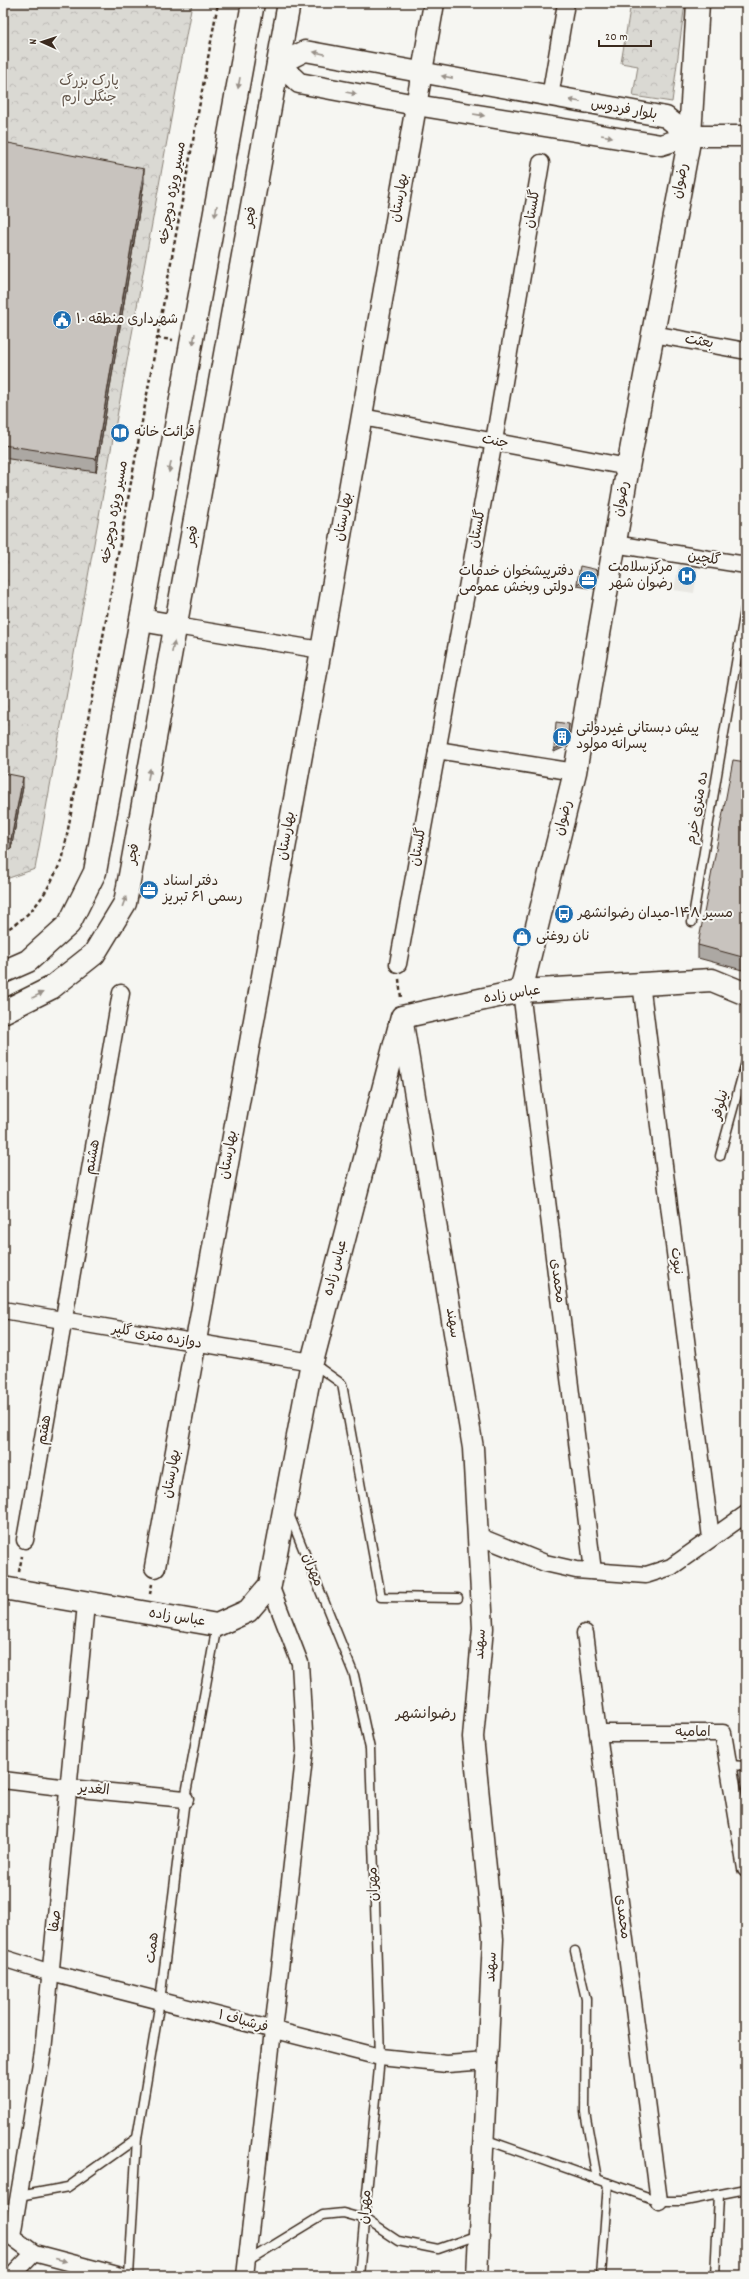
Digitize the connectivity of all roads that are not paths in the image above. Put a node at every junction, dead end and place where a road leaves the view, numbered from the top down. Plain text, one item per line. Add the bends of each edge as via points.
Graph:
1 (253, 3) edge
2 (290, 3) edge
3 (434, 3) edge
4 (566, 3) edge
5 (698, 3) edge
6 (244, 58) junction
7 (279, 64) junction
8 (421, 72) junction
9 (550, 97) junction
10 (416, 104) junction
11 (546, 125) junction
12 (690, 136) junction
13 (746, 136) edge
14 (541, 163) dead end
15 (653, 334) junction
16 (746, 351) edge
17 (362, 417) junction
18 (494, 441) junction
19 (628, 467) junction
20 (614, 544) junction
21 (746, 566) edge
22 (746, 604) edge
23 (141, 620) junction
24 (176, 626) junction
25 (321, 650) junction
26 (437, 750) junction
27 (575, 772) junction
28 (692, 922) dead end
29 (398, 964) road end
30 (3, 972) edge
31 (641, 983) junction
32 (521, 991) junction
33 (121, 993) dead end
34 (746, 994) edge
35 (3, 1012) edge
36 (402, 1017) junction
37 (746, 1062) edge
38 (720, 1156) dead end
39 (3, 1310) edge
40 (64, 1321) junction
41 (195, 1343) junction
42 (312, 1362) junction
43 (286, 1506) junction
44 (746, 1514) edge
45 (478, 1536) junction
46 (711, 1538) junction
47 (25, 1540) road end
48 (155, 1567) road end
49 (593, 1571) junction
50 (270, 1585) junction
51 (9, 1589) edge
52 (458, 1598) dead end
53 (86, 1604) junction
54 (217, 1625) junction
55 (585, 1633) dead end
56 (598, 1733) junction
57 (729, 1765) junction
58 (746, 1766) edge
59 (3, 1780) edge
60 (69, 1788) junction
61 (185, 1799) junction
62 (746, 1869) edge
63 (575, 1951) dead end
64 (3, 1958) edge
65 (50, 1973) junction
66 (160, 2001) junction
67 (273, 2030) junction
68 (380, 2057) junction
69 (487, 2061) junction
70 (137, 2138) junction
71 (483, 2138) junction
72 (597, 2179) junction
73 (608, 2183) junction
74 (746, 2189) edge
75 (719, 2195) junction
76 (19, 2196) junction
77 (659, 2201) junction
78 (364, 2219) junction
79 (8, 2233) edge
80 (479, 2235) junction
81 (34, 2253) junction
82 (246, 2269) edge
83 (12, 2276) edge
84 (121, 2276) edge
85 (129, 2276) edge
86 (359, 2276) edge
87 (477, 2276) edge
88 (601, 2276) edge
89 (714, 2276) edge

1 - 6 main road
2 - 7 main road, فجر
3 - 8 street
4 - 9 street
5 - 12 main road, رضوان
6 - 7 main road
6 -> 23 main road
8 -> 7 street, بلوار فردوس via 305,51
7 -> 10 street, بلوار فردوس via 299,83
7 - 24 main road, فجر
9 -> 8 street, بلوار فردوس
8 - 10 street, بهارستان
9 - 11 street
12 -> 9 street, بلوار فردوس via 666,117
10 -> 11 street, بلوار فردوس
10 - 17 street, بهارستان
11 -> 12 street, بلوار فردوس via 661,145
12 - 13 street
12 - 15 main road, رضوان
14 - 18 street, گلستان
15 - 16 street, بعثت
15 - 19 main road, رضوان
17 - 18 street, جنت
17 - 25 street, بهارستان
18 - 19 street, جنت
18 - 26 street, گلستان
19 - 20 main road, رضوان
20 - 21 street, گلچین
20 - 27 main road, رضوان
22 - 28 lane, ده متری خرم
23 - 24 main road
23 - 30 main road via 95,872 69,924 28,961
24 - 25 street
35 -> 24 main road, فجر via 51,988 94,954 125,902
25 - 41 street, بهارستان
26 - 27 street
26 - 29 street, گلستان
27 - 32 main road, رضوان
31 - 32 main road, عباس زاده
31 - 34 main road, عباس زاده via 712,980
31 - 46 street, نبوت
32 - 36 main road, عباس زاده
32 - 49 street, محمدی
33 - 40 street, هشتم
36 - 42 main road, عباس زاده
36 - 45 street, سهند via 473,1448
37 - 38 lane, نیلوفر
39 - 40 street, دوازده متری گلپر
40 - 41 street, دوازده متری گلپر
40 - 47 street, هفتم
41 - 42 street, دوازده متری گلپر
41 - 48 street, بهارستان
42 - 43 main road, عباس زاده
42 - 52 lane via 342,1384 381,1597
43 - 50 main road, عباس زاده
43 - 68 lane, مهران via 354,1676 370,1749
44 - 46 street
45 - 49 street via 545,1563
45 - 69 street, سهند via 483,1628 473,1737 493,1939
46 - 49 street via 671,1568 646,1575
50 - 54 main road, عباس زاده via 248,1611
50 - 67 street via 300,1663 305,1750
51 - 53 main road, عباس زاده
53 - 54 main road, عباس زاده
53 - 60 street, صفا
54 - 61 lane, همت
55 - 56 street, محمدی
56 - 57 street, امامیه via 723,1733
56 - 77 street, محمدی
57 - 58 lane
57 - 62 street, امامیه
59 - 60 street, الغدیر
60 - 61 street, الغدیر
60 - 65 street, صفا
61 - 66 lane, همت
63 - 72 lane via 586,1999 585,2112
64 - 65 street, فرشباف ۱
65 - 66 street, فرشباف ۱
65 - 76 street, صفا via 43,2051
66 - 67 street, فرشباف ۱
66 - 70 lane, همت
67 - 68 street, فرشباف ۱
67 - 82 street
68 - 69 street, فرشباف ۱ via 447,2064
68 - 78 lane, مهران
69 - 71 street, سهند
70 - 76 lane via 68,2187
70 - 85 lane, همت
71 - 72 lane
71 - 80 street, سهند
72 - 73 lane
73 - 77 lane
73 - 88 lane
74 - 75 lane
75 - 77 lane via 684,2201
75 - 89 lane
76 - 79 street, صفا
78 - 80 lane via 398,2241 438,2249
78 - 82 lane via 343,2213 323,2214
78 - 86 lane, مهران
79 - 81 street
80 - 87 street, سهند
81 - 83 street
81 -> 84 street

